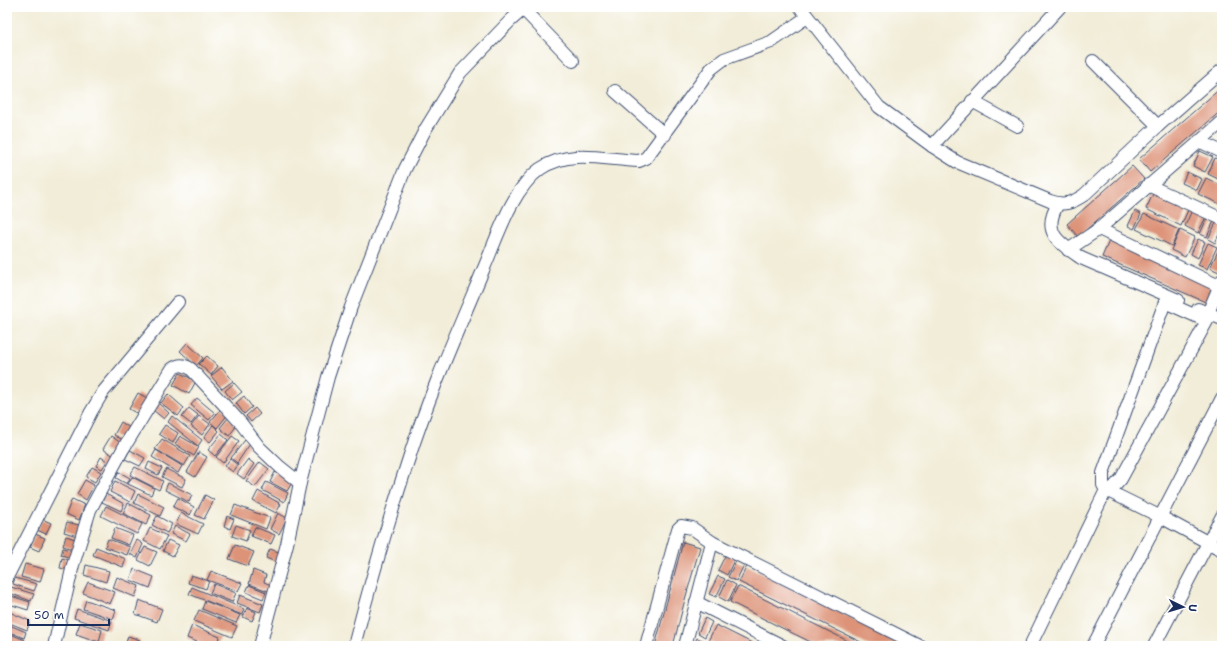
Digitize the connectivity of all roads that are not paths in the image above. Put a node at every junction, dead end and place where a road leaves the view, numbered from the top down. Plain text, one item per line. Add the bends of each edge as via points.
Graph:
1 (800, 7) edge
2 (1060, 7) edge
3 (525, 8) edge
4 (807, 17) junction
5 (573, 61) dead end
6 (1093, 61) dead end
7 (1222, 70) edge
8 (615, 91) dead end
9 (972, 101) junction
10 (1222, 122) edge
11 (1017, 126) dead end
12 (1158, 126) junction
13 (665, 135) junction
14 (1199, 141) junction
15 (932, 146) junction
16 (1222, 152) edge
17 (1148, 185) junction
18 (1058, 204) junction
19 (1222, 218) edge
20 (1099, 229) junction
21 (1068, 250) junction
22 (1221, 283) edge
23 (178, 302) dead end
24 (1208, 313) junction
25 (1222, 319) edge
26 (1222, 398) edge
27 (300, 482) junction
28 (1106, 490) junction
29 (1222, 516) edge
30 (1161, 517) junction
31 (712, 542) junction
32 (1208, 543) junction
33 (1222, 550) edge
34 (7, 577) edge
35 (696, 602) junction
36 (54, 646) edge
37 (260, 646) edge
38 (354, 646) edge
39 (646, 646) edge
40 (685, 646) edge
41 (783, 646) edge
42 (920, 646) edge
43 (1030, 646) edge
44 (1093, 646) edge
45 (1154, 646) edge

1 - 4 street
2 - 9 street
3 - 5 street
3 - 27 street via 474,56 460,73 425,130 405,169 351,306 328,377
4 - 13 street via 771,42 719,62 711,69
4 - 15 street via 879,107
6 - 12 street
7 - 12 street
8 - 13 street
9 - 11 street
9 - 15 street
10 - 14 street
12 - 18 street via 1084,195 1070,203
13 - 38 street via 642,160 579,155 567,157 539,170 518,193 451,346 408,461
14 - 16 street
14 - 17 street
15 - 18 street via 957,162
17 - 19 street
17 - 20 street
18 - 21 street via 1051,220 1051,230 1055,238
20 - 21 street
20 - 22 street
21 - 24 street
22 - 24 street
23 - 34 street via 104,392 91,412
24 - 25 street
26 - 30 street
27 - 36 street via 259,447 240,422 191,369 184,365 176,366 123,449 90,510 82,532
27 - 37 street via 287,544
28 - 28 street via 1103,485 1103,473 1165,302 1207,321 1121,479 1113,488
28 - 30 street
28 - 43 street
29 - 32 street
30 - 32 street
30 - 44 street
31 - 35 street
31 - 39 street via 692,528 679,527
31 - 42 street
32 - 33 street
32 - 45 street
35 - 40 street
35 - 41 street

